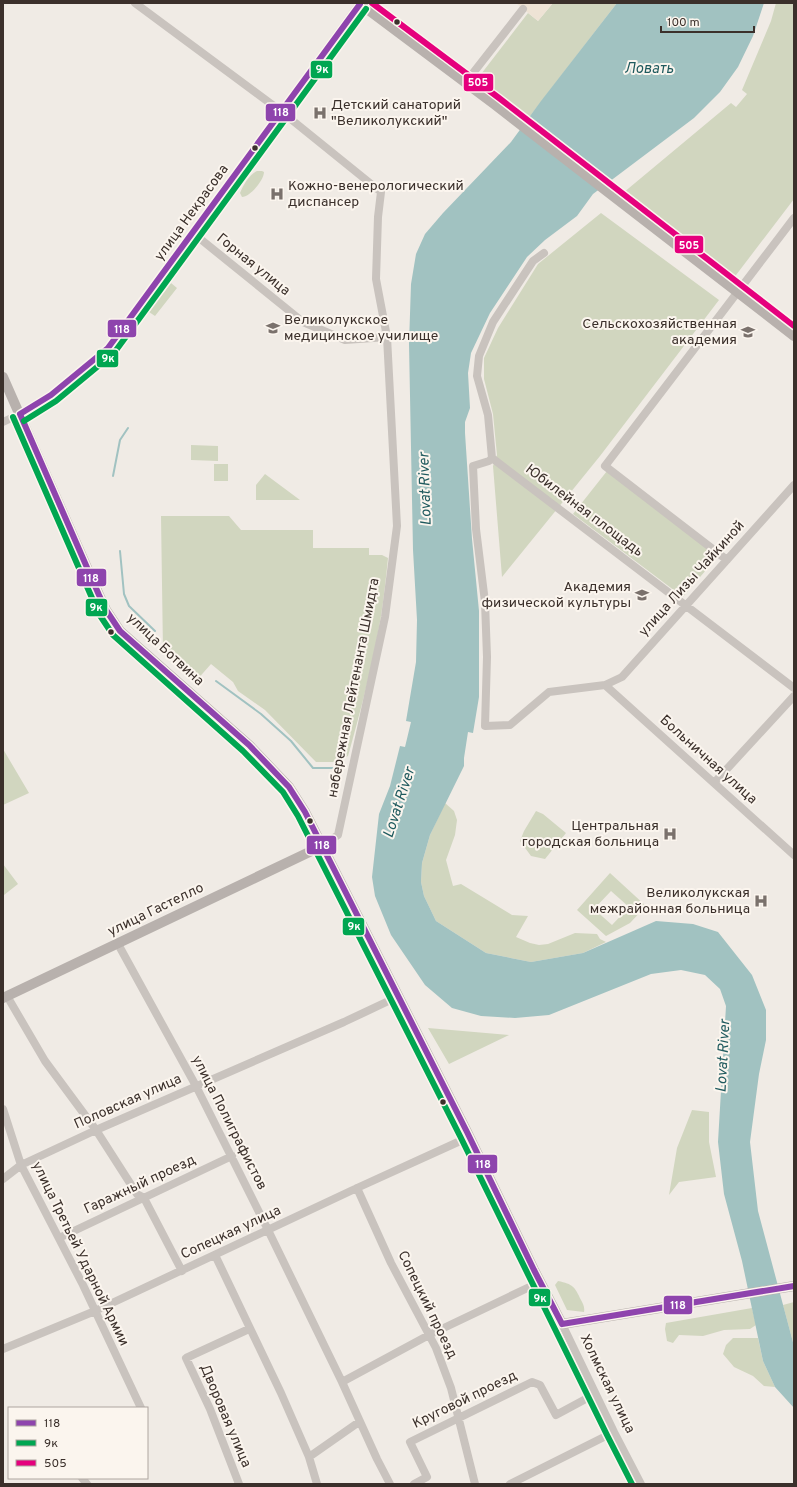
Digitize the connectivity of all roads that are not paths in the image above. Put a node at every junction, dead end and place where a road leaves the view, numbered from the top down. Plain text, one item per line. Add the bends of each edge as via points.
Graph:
1 (135, 3) edge
2 (360, 3) edge
3 (524, 9) dead end
4 (466, 82) junction
5 (282, 112) junction
6 (794, 218) edge
7 (193, 233) junction
8 (544, 252) dead end
9 (738, 291) junction
10 (794, 336) edge
11 (387, 337) junction
12 (3, 377) edge
13 (20, 414) junction
14 (3, 422) edge
15 (492, 458) junction
16 (794, 485) edge
17 (726, 560) junction
18 (686, 606) junction
19 (605, 685) junction
20 (794, 688) edge
21 (794, 696) edge
22 (714, 783) junction
23 (322, 846) junction
24 (794, 856) edge
25 (118, 944) junction
26 (398, 996) junction
27 (5, 997) edge
28 (196, 1086) junction
29 (3, 1109) edge
30 (96, 1130) junction
31 (469, 1137) junction
32 (232, 1156) junction
33 (21, 1165) junction
34 (3, 1179) edge
35 (357, 1188) junction
36 (144, 1198) junction
37 (268, 1230) junction
38 (59, 1238) junction
39 (215, 1255) junction
40 (182, 1271) junction
41 (540, 1282) junction
42 (792, 1286) edge
43 (95, 1311) junction
44 (562, 1324) junction
45 (249, 1329) junction
46 (429, 1335) junction
47 (3, 1350) edge
48 (342, 1382) junction
49 (595, 1394) junction
50 (140, 1407) edge
51 (459, 1418) junction
52 (360, 1422) junction
53 (614, 1432) junction
54 (308, 1457) junction
55 (429, 1481) edge
56 (239, 1484) edge
57 (317, 1484) edge
58 (390, 1484) edge
59 (414, 1484) edge
60 (475, 1484) edge
61 (510, 1484) edge
62 (641, 1484) edge

1 - 5 street
2 - 4 main road
2 - 5 street, улица Некрасова
3 - 4 street
4 - 9 main road
5 - 7 street, улица Некрасова
5 - 11 street, набережная Лейтенанта Шмидта via 381,192 376,279
6 - 9 street
7 - 11 street, Горная улица via 303,322 345,340
7 - 13 street, улица Некрасова via 108,348 51,395
8 - 15 street via 533,261 493,322 479,356 477,376 488,415
9 - 10 main road
9 - 17 street via 605,466
11 - 23 street, набережная Лейтенанта Шмидта via 397,526 385,617 338,835
12 - 13 main road, улица Ботвина
13 - 14 street, улица Некрасова
13 - 23 main road, улица Ботвина via 106,610 120,630 249,745 289,787
15 - 18 street, Юбилейная площадь
15 - 19 street, улица Лизы Чайкиной via 473,466 487,657 485,726 510,725 549,692
16 - 17 street, улица Лизы Чайкиной
17 - 18 street, улица Лизы Чайкиной
18 - 19 street, улица Лизы Чайкиной via 622,677
18 - 20 street, Юбилейная площадь
19 - 22 street, Больничная улица
21 - 22 street
22 - 24 street, Больничная улица
23 - 25 main road, улица Гастелло
23 - 26 main road, Холмская улица
25 - 27 main road, улица Гастелло
25 - 28 street, улица Полиграфистов
26 - 28 street, Половская улица
26 - 31 main road, Холмская улица
27 - 30 street via 45,1061
28 - 30 street, Половская улица
28 - 32 street, улица Полиграфистов
29 - 33 street, улица Третьей Ударной Армии
30 - 33 street, Половская улица
30 - 36 street via 137,1194
31 - 35 street, Сопецкая улица
31 - 41 main road, Холмская улица
32 - 36 street, Гаражный проезд
32 - 37 street, улица Полиграфистов
33 - 34 street, Половская улица
33 - 38 street, улица Третьей Ударной Армии
35 - 37 street, Сопецкая улица
35 - 46 street, Сопецкий проезд via 391,1263
36 - 38 street, Гаражный проезд
36 - 40 street
37 - 39 street, Сопецкая улица
37 - 48 street, улица Полиграфистов
38 - 43 street, улица Третьей Ударной Армии
39 - 40 street, Сопецкая улица
39 - 45 street
40 - 43 street, Сопецкая улица
41 - 44 main road, Холмская улица
41 - 46 street
42 - 44 main road
43 - 47 street, Сопецкая улица
43 - 50 street, улица Третьей Ударной Армии
44 - 49 street, Холмская улица
45 - 54 street via 281,1393
45 - 56 street, Дворовая улица via 186,1358 210,1409
46 - 48 street
46 - 51 street, Сопецкий проезд via 451,1388
48 - 52 street, улица Полиграфистов
49 - 51 street, Круговой проезд via 556,1415 540,1385 532,1382
49 - 53 street, Холмская улица
51 - 55 street, Круговой проезд via 410,1442
51 - 60 street, Сопецкий проезд
52 - 54 street
52 - 58 street
53 - 61 street
53 - 62 street, Холмская улица
54 - 57 street
55 - 59 street, Круговой проезд

